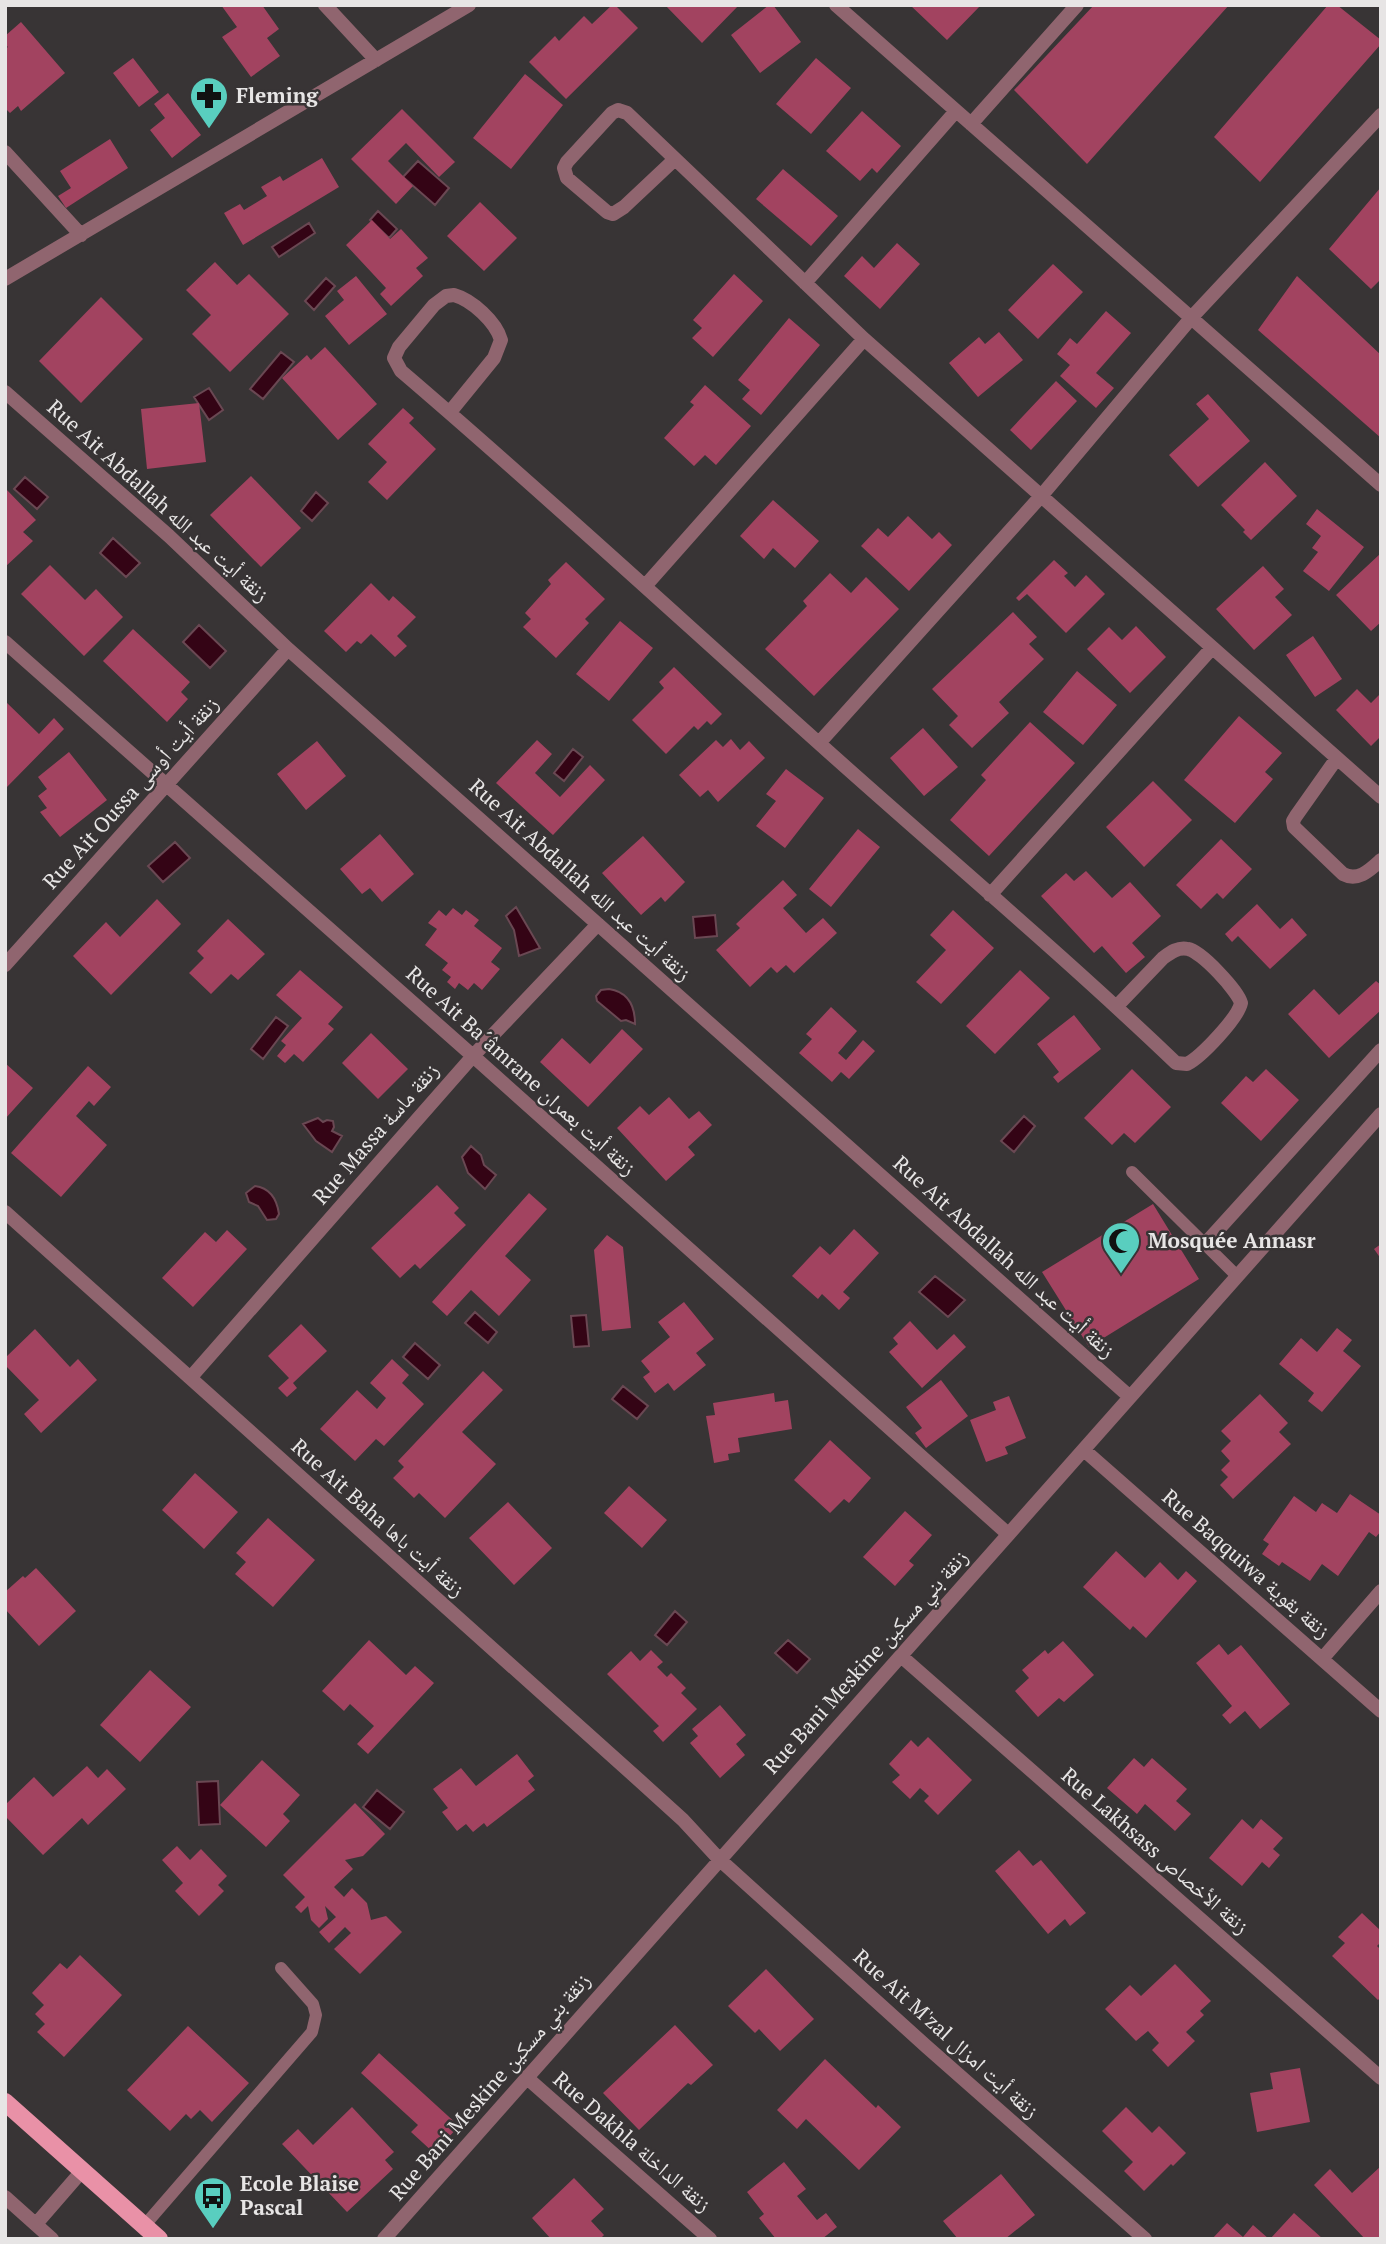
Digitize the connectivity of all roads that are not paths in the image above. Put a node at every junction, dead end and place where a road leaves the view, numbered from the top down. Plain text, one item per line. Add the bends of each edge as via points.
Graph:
1 (325, 5) edge
2 (469, 5) edge
3 (836, 5) edge
4 (1077, 5) edge
5 (376, 60) junction
6 (957, 111) junction
7 (1381, 115) edge
8 (971, 124) junction
9 (5, 152) edge
10 (674, 160) junction
11 (81, 235) junction
12 (5, 279) edge
13 (805, 283) junction
14 (1192, 317) junction
15 (864, 339) junction
16 (5, 392) edge
17 (450, 412) junction
18 (1381, 485) edge
19 (1042, 495) junction
20 (646, 585) junction
21 (5, 642) edge
22 (1212, 648) junction
23 (288, 649) junction
24 (819, 743) junction
25 (1337, 758) junction
26 (166, 786) junction
27 (1381, 797) edge
28 (1381, 860) edge
29 (990, 895) junction
30 (598, 924) junction
31 (5, 965) edge
32 (1117, 1006) junction
33 (1381, 1050) edge
34 (473, 1056) junction
35 (1381, 1114) edge
36 (1132, 1172) dead end
37 (5, 1212) edge
38 (1205, 1244) junction
39 (1237, 1276) junction
40 (191, 1377) junction
41 (1130, 1397) junction
42 (1084, 1450) junction
43 (1007, 1534) junction
44 (1381, 1591) edge
45 (901, 1656) junction
46 (1322, 1658) junction
47 (1381, 1711) edge
48 (719, 1859) junction
49 (281, 1968) dead end
50 (526, 2077) junction
51 (1381, 2078) edge
52 (5, 2102) edge
53 (82, 2171) junction
54 (5, 2197) edge
55 (36, 2224) junction
56 (144, 2226) junction
57 (52, 2239) edge
58 (159, 2239) edge
59 (384, 2239) edge
60 (710, 2239) edge
61 (1145, 2239) edge

1 - 5 street
2 - 5 street
3 - 6 street
4 - 8 street
5 - 11 street
6 - 8 street
6 - 13 street
7 - 14 street
8 - 14 street
9 - 11 street
10 - 10 street via 613,214 567,178 564,168 618,110
10 - 13 street
11 - 12 street
13 - 15 street
14 - 18 street
14 - 19 street
15 - 19 street
15 - 20 street
16 - 23 street, Rue Ait Abdallah زنقة أيت عبد الله
17 - 17 street via 494,358 500,340 493,324 454,295 434,305 394,358 401,371
17 - 20 street
19 - 22 street
19 - 24 street
20 - 24 street
21 - 26 street, Rue Ait Ba´âmrane زنقة أيت بعمران
22 - 25 street
22 - 29 street
23 - 26 street, Rue Ait Oussa زنقة أيت أوسى
23 - 30 street, Rue Ait Abdallah زنقة أيت عبد الله
24 - 29 street
25 - 27 street
25 - 28 street via 1293,827 1349,877 1367,872
26 - 31 street, Rue Ait Oussa زنقة أيت أوسى
26 - 34 street, Rue Ait Ba´âmrane زنقة أيت بعمران
29 - 32 street
30 - 34 street, Rue Massa زنقة ماسة
30 - 41 street, Rue Ait Abdallah زنقة أيت عبد الله
32 - 32 street via 1182,1065 1197,1057 1238,1013 1241,1003 1198,953 1185,948 1163,958
33 - 38 street
34 - 40 street, Rue Massa زنقة ماسة
34 - 43 street, Rue Ait Ba´âmrane زنقة أيت بعمران
35 - 39 street, Rue Bani Meskine زنقة بني مسكين
36 - 38 lane
37 - 40 street, Rue Ait Baha زنقة أيت باها
38 - 39 lane
39 - 41 street, Rue Bani Meskine زنقة بني مسكين
40 - 48 street, Rue Ait Baha زنقة أيت باها via 683,1820
41 - 42 street, Rue Bani Meskine زنقة بني مسكين
42 - 43 street, Rue Bani Meskine زنقة بني مسكين
42 - 46 street, Rue Baqquiwa زنقة بقوية
43 - 45 street, Rue Bani Meskine زنقة بني مسكين
44 - 46 street
45 - 48 street, Rue Bani Meskine زنقة بني مسكين
45 - 51 street, Rue Lakhsass زنقة الأخصاص
46 - 47 street, Rue Baqquiwa زنقة بقوية
48 - 50 street, Rue Bani Meskine زنقة بني مسكين
48 - 61 street, Rue Ait M'zal زنقة أيت امزال
49 - 56 lane via 313,2004 312,2032
50 - 59 street, Rue Bani Meskine زنقة بني مسكين
50 - 60 street, Rue Dakhla زنقة الداخلة
52 - 53 main road
53 - 55 street
53 - 56 main road
54 - 55 street
55 - 57 street
56 - 58 main road

